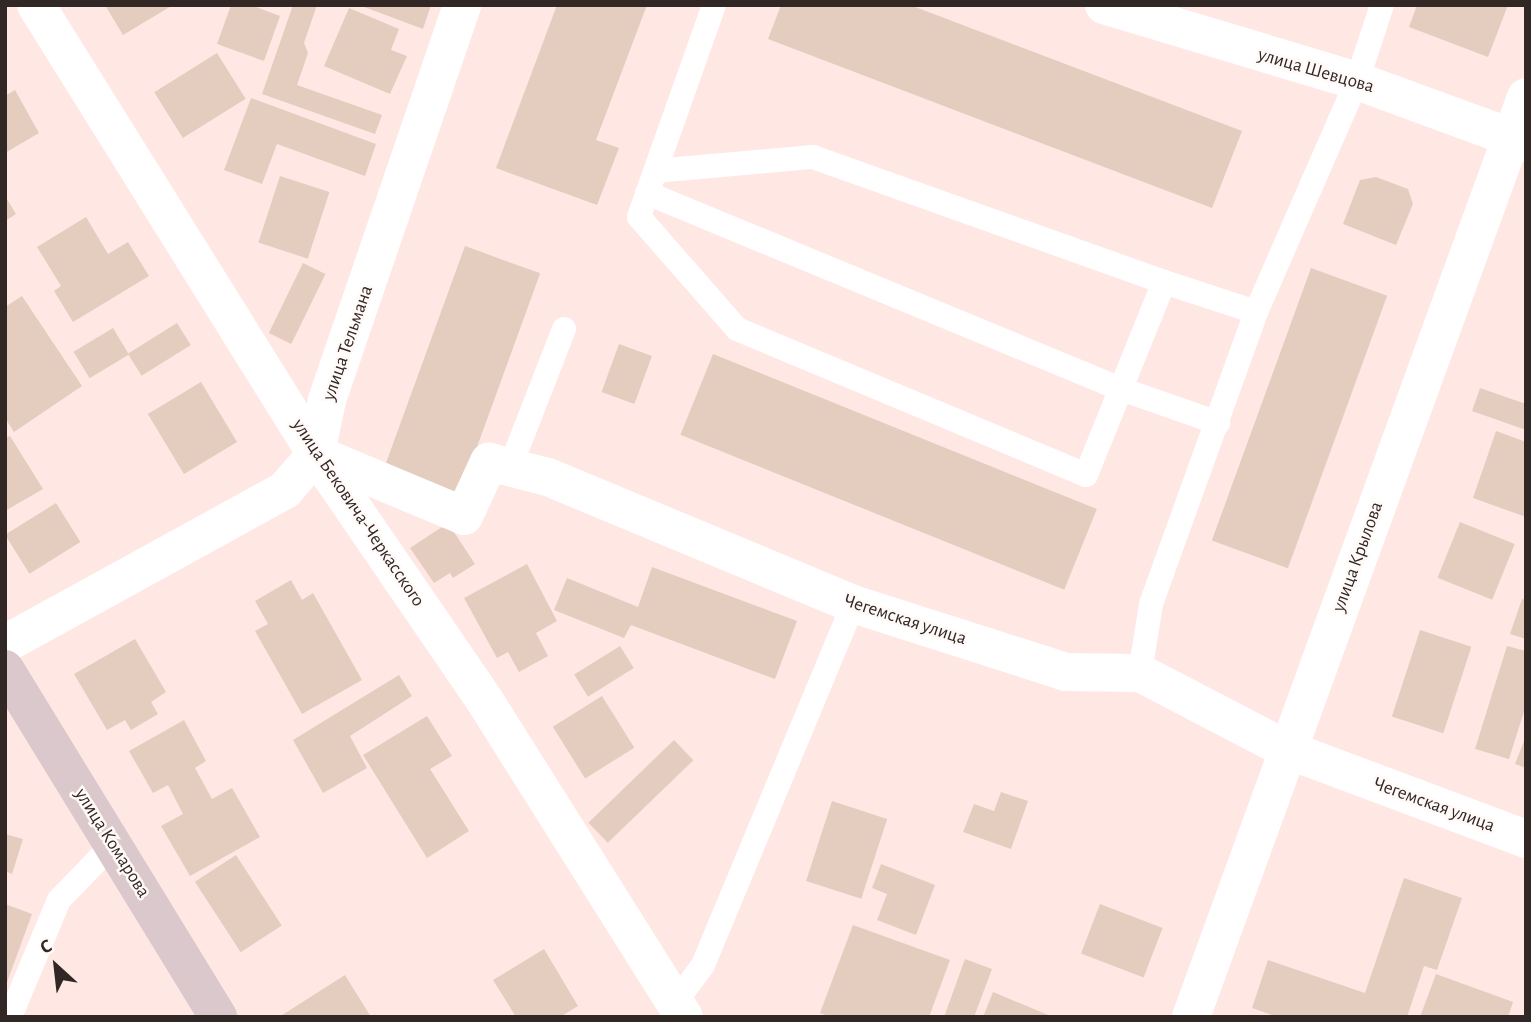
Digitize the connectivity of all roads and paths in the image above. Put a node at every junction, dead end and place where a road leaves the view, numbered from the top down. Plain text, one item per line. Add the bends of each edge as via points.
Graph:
1 (36, 5) edge
2 (462, 5) edge
3 (714, 5) edge
4 (1104, 5) edge
5 (1382, 5) edge
6 (1356, 81) junction
7 (1526, 97) edge
8 (1518, 139) edge
9 (651, 182) junction
10 (1164, 282) junction
11 (1256, 312) junction
12 (564, 330) dead end
13 (1121, 389) junction
14 (1218, 423) junction
15 (316, 454) junction
16 (511, 465) junction
17 (853, 604) junction
18 (5, 644) edge
19 (5, 668) edge
20 (1140, 673) junction
21 (1287, 750) junction
22 (1526, 839) edge
23 (113, 844) junction
24 (680, 1010) edge
25 (10, 1017) edge
26 (218, 1017) edge
27 (1191, 1017) edge

1 - 15 street, улица Бековича-Черкасского
2 - 15 street, улица Тельмана via 327,400
3 - 9 lane
4 - 6 street, улица Шевцова
5 - 6 lane
6 - 8 street, улица Шевцова
6 - 11 lane
7 - 8 street, улица Крылова
8 - 21 street, улица Крылова
9 - 10 lane via 813,157
9 - 13 lane
9 - 13 lane via 639,216 737,329 1086,475
10 - 11 lane
10 - 13 lane
11 - 14 lane
12 - 16 lane
13 - 14 lane
14 - 20 lane via 1151,604
15 - 16 street via 464,516 489,462
15 - 18 street, улица Тельмана via 285,490
15 - 24 street, улица Бековича-Черкасского via 485,701
16 - 17 street, Чегемская улица
17 - 20 street, Чегемская улица via 1066,672
17 - 24 lane
19 - 23 main road, улица Комарова
20 - 21 street, Чегемская улица
21 - 22 street, Чегемская улица
21 - 27 street, улица Крылова
23 - 25 lane via 59,900
23 - 26 main road, улица Комарова

